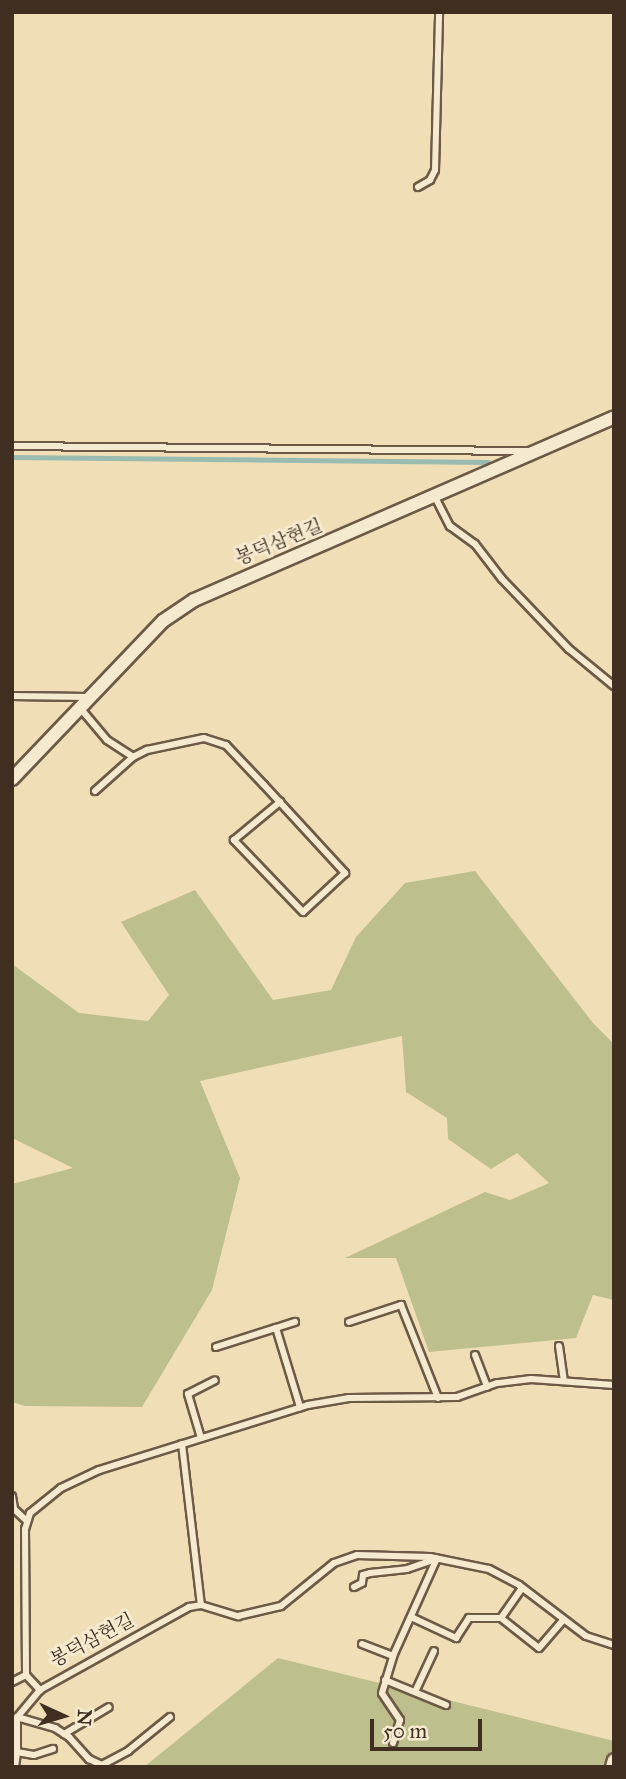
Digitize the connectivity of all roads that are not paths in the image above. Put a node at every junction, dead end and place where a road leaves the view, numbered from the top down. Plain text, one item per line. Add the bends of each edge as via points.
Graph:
1 (439, 12) edge
2 (418, 187) dead end
3 (614, 417) edge
4 (12, 446) edge
5 (536, 452) junction
6 (435, 497) junction
7 (614, 686) edge
8 (12, 696) edge
9 (93, 697) junction
10 (81, 709) junction
11 (132, 757) junction
12 (12, 779) edge
13 (95, 792) dead end
14 (279, 802) junction
15 (295, 1322) dead end
16 (349, 1322) dead end
17 (276, 1328) junction
18 (559, 1346) dead end
19 (216, 1347) dead end
20 (475, 1355) dead end
21 (215, 1380) dead end
22 (564, 1381) junction
23 (614, 1385) edge
24 (486, 1387) junction
25 (438, 1398) junction
26 (300, 1407) junction
27 (201, 1438) junction
28 (181, 1444) junction
29 (12, 1496) edge
30 (26, 1520) junction
31 (437, 1558) junction
32 (354, 1587) dead end
33 (522, 1588) junction
34 (201, 1605) junction
35 (411, 1617) junction
36 (501, 1618) junction
37 (563, 1620) junction
38 (362, 1644) dead end
39 (614, 1645) edge
40 (434, 1651) dead end
41 (393, 1656) junction
42 (26, 1675) junction
43 (385, 1680) junction
44 (12, 1682) edge
45 (40, 1690) junction
46 (415, 1692) junction
47 (446, 1705) dead end
48 (109, 1707) dead end
49 (17, 1717) junction
50 (170, 1717) dead end
51 (64, 1734) junction
52 (393, 1743) dead end
53 (53, 1749) dead end
54 (17, 1752) junction
55 (614, 1760) edge
56 (15, 1767) edge
57 (612, 1767) edge

1 - 2 lane via 435,170 430,180
3 - 5 street, 봉덕삼현길
4 - 5 lane
5 - 6 street, 봉덕삼현길
6 - 7 lane via 450,526 475,544 569,649
6 - 9 street, 봉덕삼현길 via 194,600 163,621
8 - 9 lane
9 - 10 street, 봉덕삼현길
10 - 11 lane via 107,740
10 - 12 street, 봉덕삼현길
11 - 13 lane
11 - 14 lane via 204,738 226,745
14 - 14 lane via 345,873 303,912 234,840
15 - 17 lane
16 - 25 lane via 401,1305
17 - 19 lane
17 - 26 lane
18 - 22 lane
20 - 24 lane
21 - 27 lane via 188,1394
22 - 23 lane
22 - 24 lane via 531,1379
24 - 25 lane
25 - 26 lane via 349,1398
26 - 27 lane
27 - 28 lane
28 - 30 lane via 61,1488
28 - 34 lane
29 - 30 lane via 14,1509
30 - 42 lane, 봉덕삼현길
31 - 32 lane via 407,1569 363,1575 362,1583
31 - 33 lane via 489,1569
31 - 34 lane via 348,1556 292,1600 265,1612 238,1616
31 - 35 lane
33 - 36 lane
33 - 37 lane
34 - 45 lane, 봉덕삼현길 via 189,1607
35 - 36 lane via 456,1638 469,1618
35 - 41 lane
36 - 37 lane via 539,1648
37 - 39 lane via 586,1636
38 - 41 lane
40 - 46 lane
41 - 43 lane
42 - 44 lane
42 - 45 lane, 봉덕삼현길
43 - 46 lane
43 - 52 lane via 383,1699 400,1720
45 - 49 lane
46 - 47 lane
48 - 51 lane
49 - 51 lane
49 - 54 lane
50 - 51 lane via 128,1751 102,1765 89,1759
53 - 54 lane via 34,1755
54 - 56 lane
55 - 57 street

